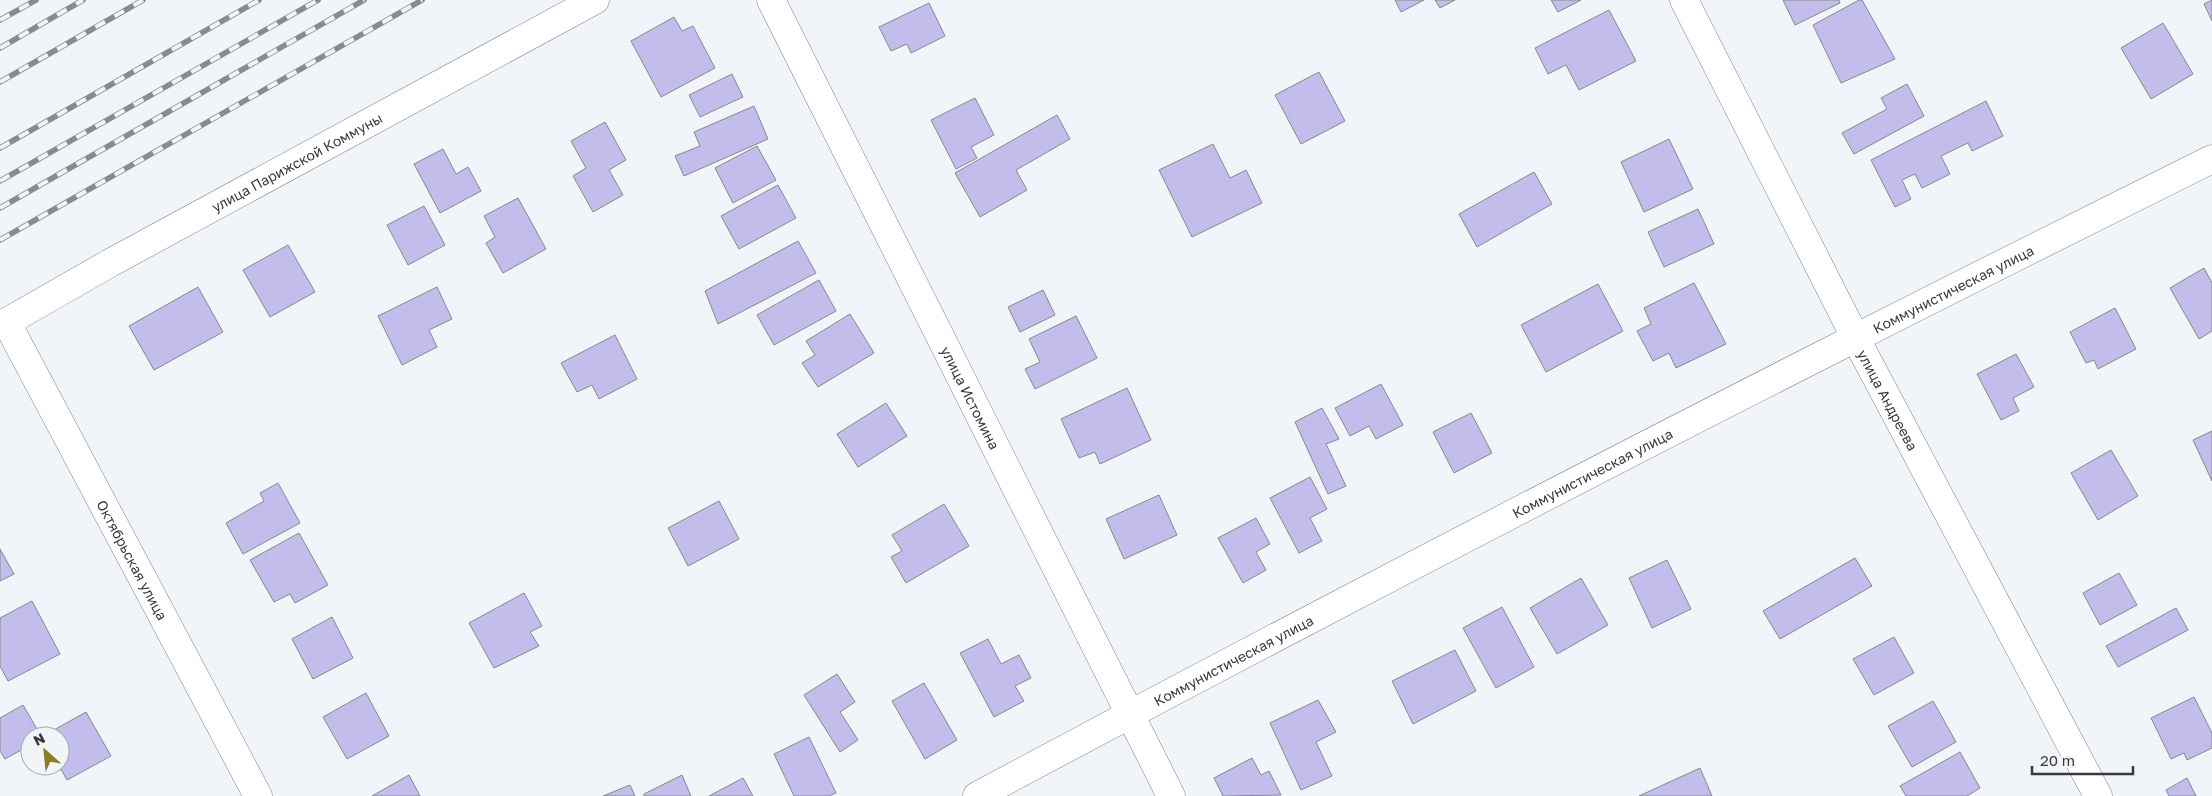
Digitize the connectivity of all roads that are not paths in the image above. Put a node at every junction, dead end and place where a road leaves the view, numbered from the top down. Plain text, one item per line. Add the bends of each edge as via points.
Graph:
1 (595, 0) edge
2 (771, 0) edge
3 (1684, 0) edge
4 (2212, 158) edge
5 (4, 324) edge
6 (1855, 337) junction
7 (1130, 714) junction
8 (258, 796) edge
9 (977, 796) edge
10 (1170, 796) edge
11 (2098, 796) edge

1 - 5 street, улица Парижской Коммуны via 110,263
2 - 7 street, улица Истомина
3 - 6 street, улица Андреева
4 - 6 street, Коммунистическая улица
5 - 8 street, Октябрьская улица
6 - 7 street, Коммунистическая улица
6 - 11 street, улица Андреева
7 - 9 street, Коммунистическая улица
7 - 10 street, улица Истомина

